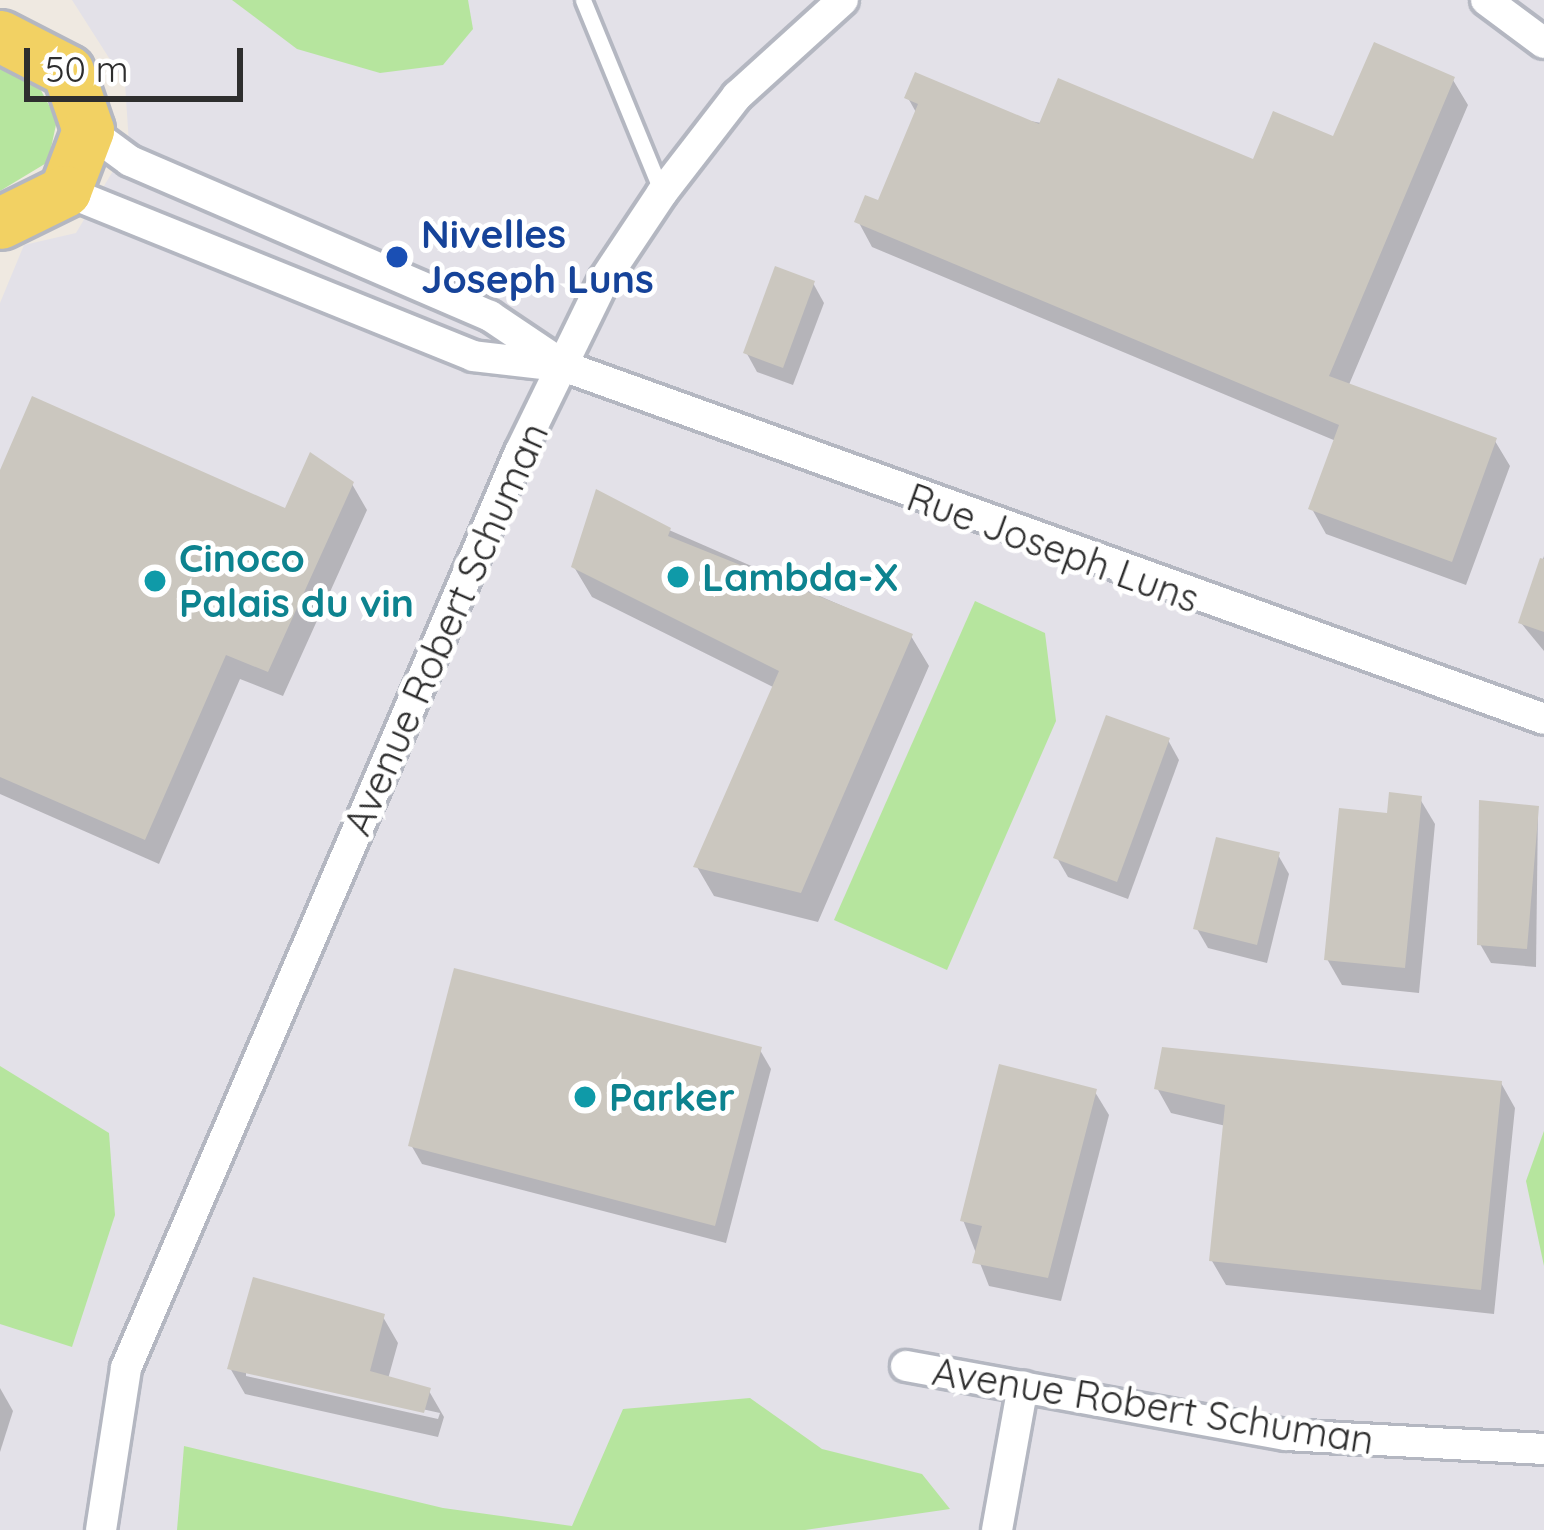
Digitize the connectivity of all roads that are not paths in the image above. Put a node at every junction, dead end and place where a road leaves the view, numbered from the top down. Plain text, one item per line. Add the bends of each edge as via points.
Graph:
1 (584, 0) edge
2 (843, 0) edge
3 (1486, 0) edge
4 (7, 24) edge
5 (1544, 43) edge
6 (88, 130) junction
7 (64, 191) junction
8 (662, 193) junction
9 (0, 223) edge
10 (566, 367) junction
11 (1544, 719) edge
12 (906, 1366) dead end
13 (1023, 1386) junction
14 (1544, 1449) edge
15 (100, 1530) edge
16 (997, 1530) edge

1 - 8 lane
2 - 8 street, Avenue Robert Schuman via 737,97
3 - 5 street
4 - 6 main road via 68,71
6 - 7 main road
6 - 10 street, Rue Joseph Luns via 130,161 490,316
7 - 9 main road
7 - 10 street, Rue Joseph Luns via 473,356
8 - 10 street, Avenue Robert Schuman
10 - 11 street, Rue Joseph Luns
10 - 15 street, Avenue Robert Schuman via 126,1368
12 - 13 street, Avenue Robert Schuman
13 - 14 street, Avenue Robert Schuman via 1286,1435
13 - 16 street

